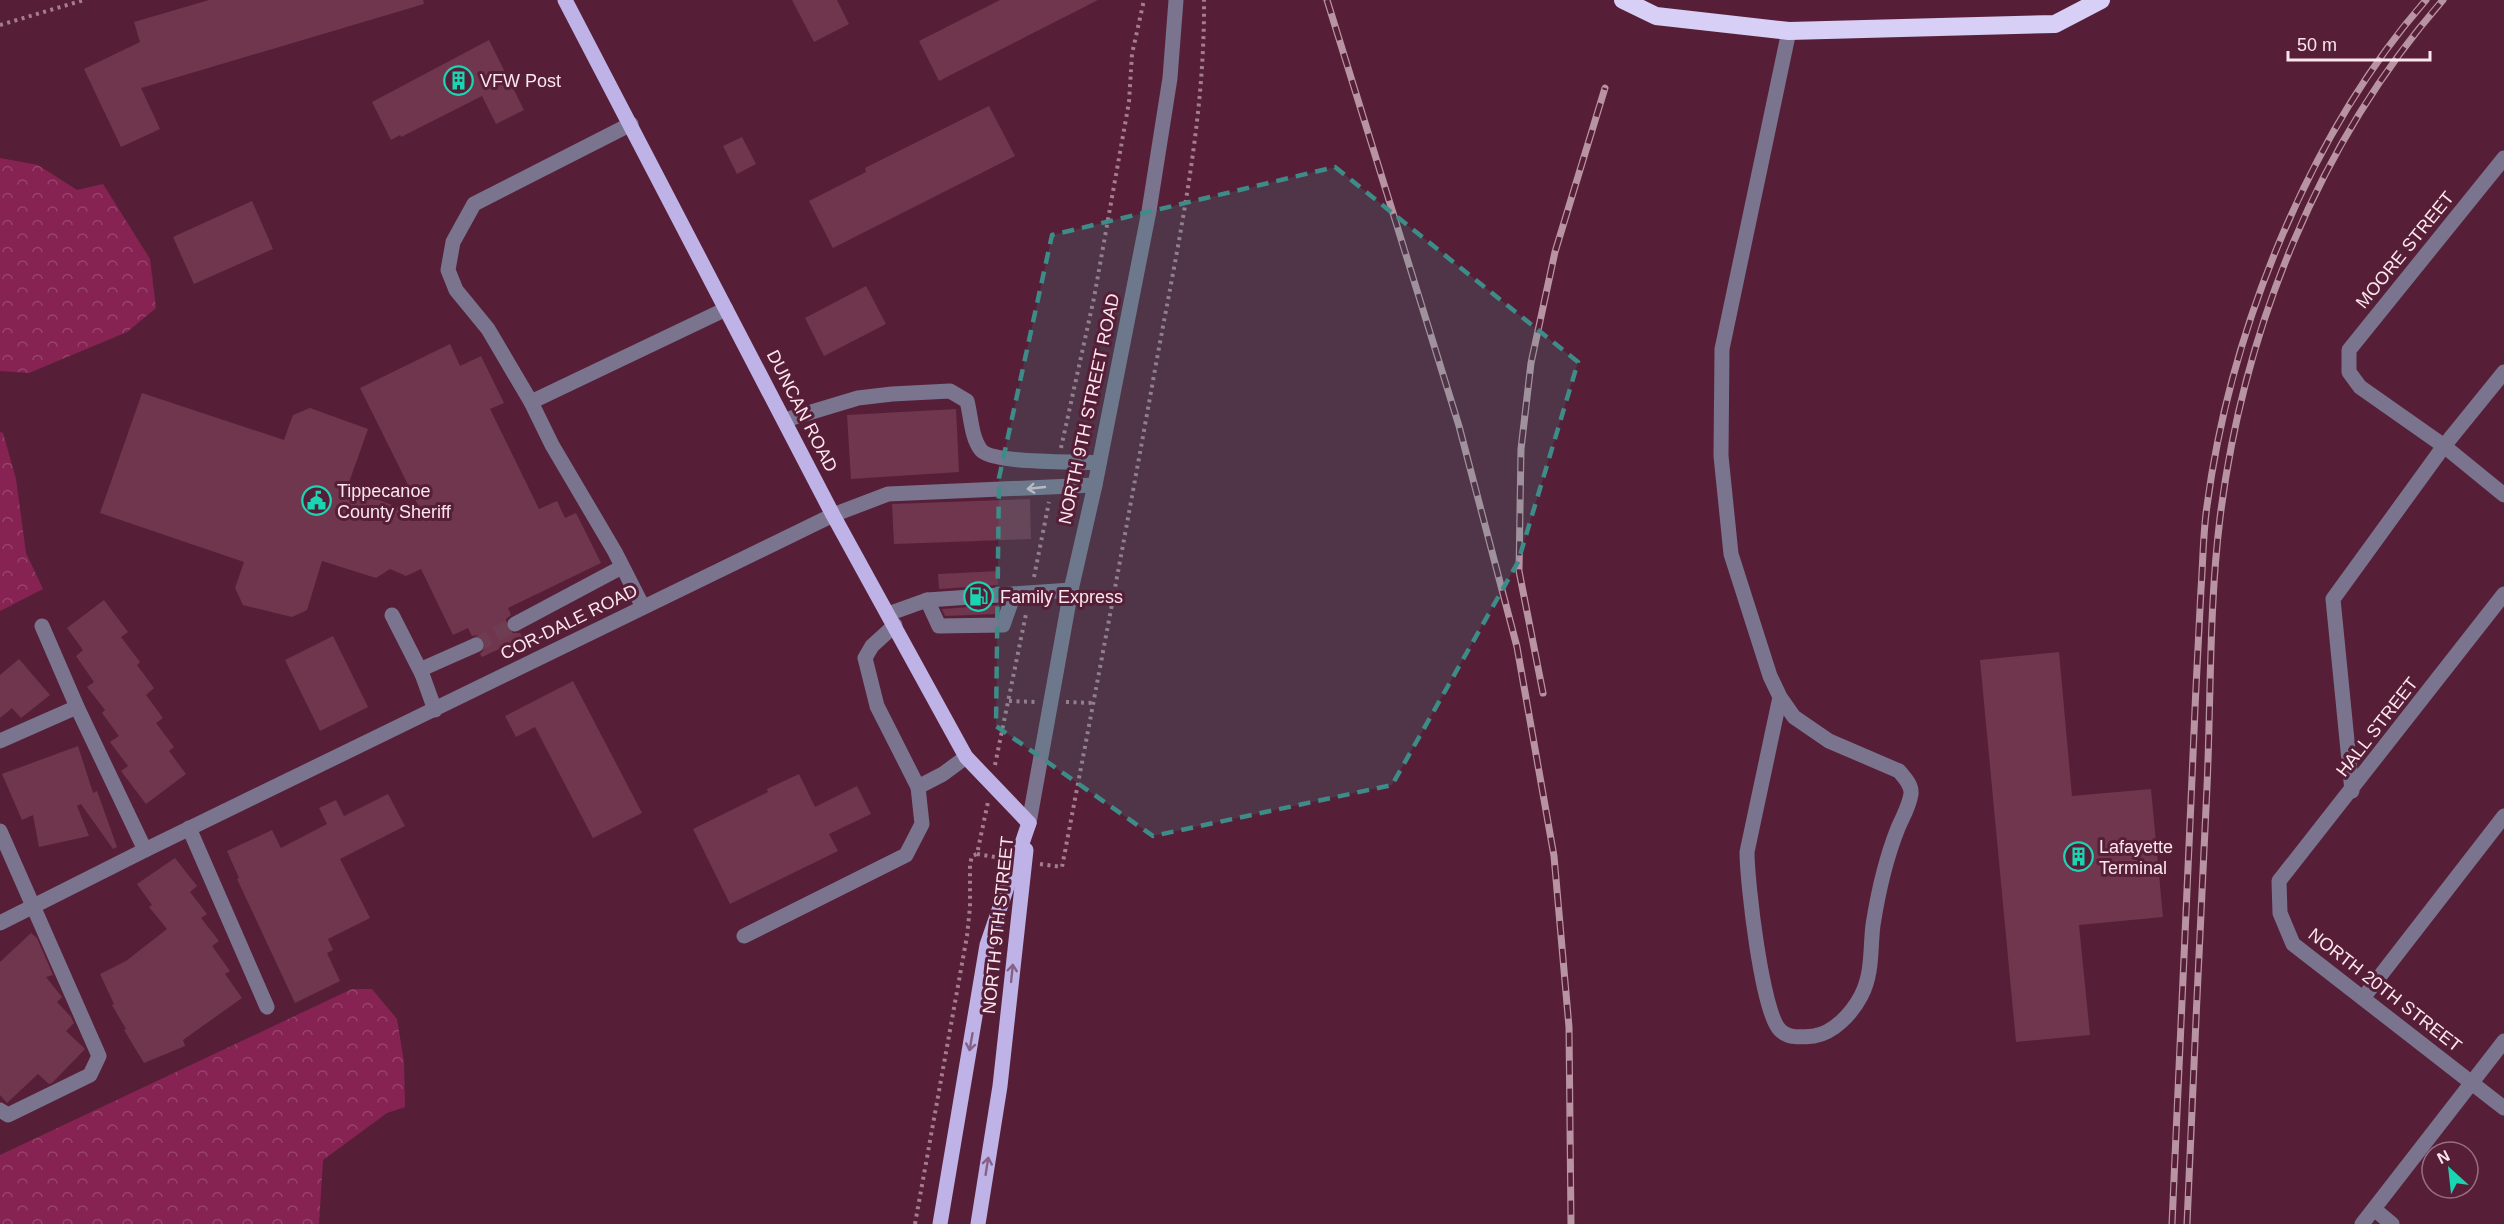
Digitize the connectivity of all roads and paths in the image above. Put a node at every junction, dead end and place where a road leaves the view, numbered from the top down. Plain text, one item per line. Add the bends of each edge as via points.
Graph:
1 (84, 0) edge
2 (565, 0) edge
3 (1144, 0) edge
4 (1176, 0) edge
5 (1204, 0) edge
6 (1623, 0) edge
7 (2073, 0) edge
8 (2101, 0) edge
9 (2055, 24) junction
10 (0, 25) edge
11 (1789, 31) junction
12 (631, 124) junction
13 (2504, 158) edge
14 (726, 309) junction
15 (2504, 372) edge
16 (531, 402) junction
17 (785, 420) junction
18 (2444, 446) junction
19 (1058, 460) junction
20 (1099, 463) junction
21 (1095, 485) junction
22 (1052, 486) junction
23 (2504, 495) edge
24 (833, 515) junction
25 (622, 567) junction
26 (1071, 590) junction
27 (1030, 593) junction
28 (1014, 594) junction
29 (2504, 594) edge
30 (927, 600) junction
31 (643, 607) junction
32 (392, 615) dead end
33 (892, 619) junction
34 (515, 624) tunnel mouth
35 (42, 626) dead end
36 (476, 645) tunnel mouth
37 (422, 674) junction
38 (1780, 697) junction
39 (1008, 701) dead end
40 (77, 707) junction
41 (435, 710) junction
42 (0, 741) edge
43 (966, 757) junction
44 (918, 787) junction
45 (2352, 791) junction
46 (2504, 816) edge
47 (1029, 823) junction
48 (189, 828) junction
49 (0, 831) edge
50 (145, 850) junction
51 (977, 854) dead end
52 (1062, 867) dead end
53 (2279, 881) joint
54 (33, 907) junction
55 (0, 922) edge
56 (744, 936) dead end
57 (2363, 998) junction
58 (267, 1007) dead end
59 (2504, 1041) edge
60 (2471, 1083) junction
61 (2504, 1108) edge
62 (0, 1110) edge
63 (2374, 1209) junction
64 (915, 1224) edge
65 (940, 1224) edge
66 (978, 1224) edge
67 (2362, 1224) edge
68 (2392, 1224) edge

1 - 10 path
2 - 12 main road, DUNCAN ROAD
3 - 19 path via 1094,298
4 - 20 street, NORTH 9TH STREET ROAD via 1170,78 1149,211
5 - 52 path via 1197,127 1183,215
6 - 11 highway via 1656,16
7 - 9 highway
8 - 9 highway
9 - 11 highway
11 - 38 street via 1722,349 1721,456 1731,554
12 - 14 main road, DUNCAN ROAD
12 - 16 street via 474,204 453,242 448,270 456,290 488,329
13 - 18 street, MOORE STREET via 2349,350 2349,372 2360,387
14 - 16 street
14 - 17 main road, DUNCAN ROAD
15 - 18 street
16 - 25 street
17 - 19 street via 858,398 950,391 967,401 976,441 983,452 1004,460
17 - 24 main road, DUNCAN ROAD
18 - 23 street
18 - 45 street via 2333,599
19 - 20 street
20 - 21 street, NORTH 9TH STREET ROAD
21 - 22 street, COR-DALE ROAD
21 - 26 street, NORTH 9TH STREET ROAD
22 -> 24 street, COR-DALE ROAD via 888,494
22 - 27 path
24 - 31 street, COR-DALE ROAD
24 - 33 main road, DUNCAN ROAD
25 - 31 street
25 - 34 street
26 - 27 street
26 - 47 street, NORTH 9TH STREET ROAD
27 - 28 street
27 - 39 path
28 - 30 street
28 - 30 street via 1003,625 939,626
29 - 45 street, HALL STREET
30 - 33 street
31 - 41 street, COR-DALE ROAD
32 - 37 street
33 - 43 main road, DUNCAN ROAD
33 - 44 street via 865,658 877,705
35 - 40 street
36 - 37 street via 424,668
37 - 41 street
38 - 38 street via 1794,717 1829,741 1899,771 1911,790 1909,807 1898,827 1881,885 1868,981 1852,1010 1825,1034 1802,1037 1780,1031 1769,1009 1747,879 1747,852
40 - 42 street
40 - 50 street
41 - 48 street, COR-DALE ROAD
43 - 44 street
43 - 47 main road, DUNCAN ROAD
44 - 56 street via 922,824 906,855
45 - 53 street, HALL STREET
46 - 57 street
47 -> 65 main road, NORTH 9TH STREET via 987,945
66 -> 47 main road, NORTH 9TH STREET via 1000,1086
48 - 50 street, COR-DALE ROAD
48 - 58 street
49 - 54 street
50 - 54 street, COR-DALE ROAD
51 - 64 path via 970,864 967,936
53 - 57 street, NORTH 20TH STREET via 2280,913 2293,944
54 - 55 street, COR-DALE ROAD
54 - 62 street via 99,1056 90,1075 8,1115
57 - 60 street, NORTH 20TH STREET
59 - 60 street
60 - 61 street, NORTH 20TH STREET
60 - 63 street
63 - 67 street
63 - 68 street

